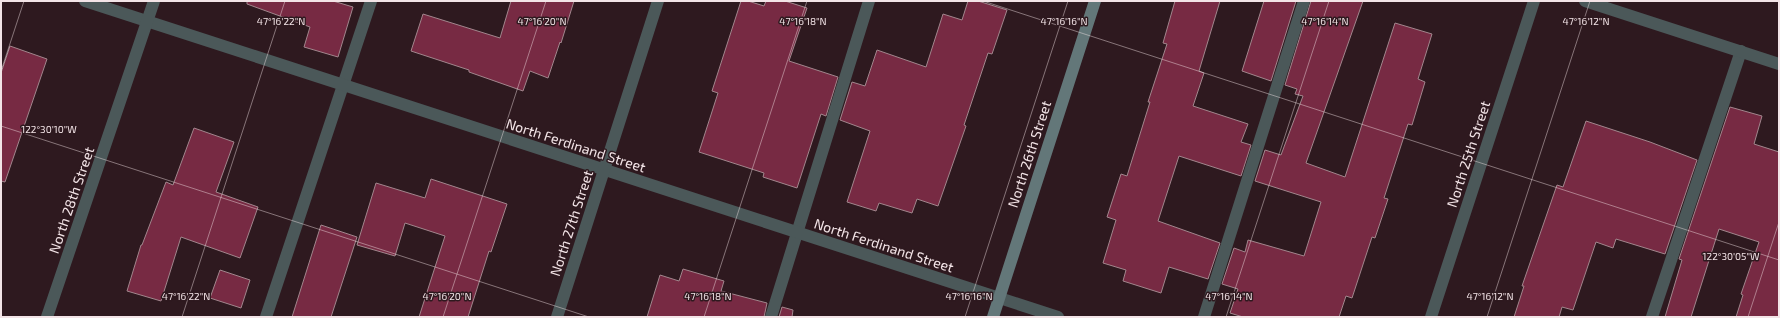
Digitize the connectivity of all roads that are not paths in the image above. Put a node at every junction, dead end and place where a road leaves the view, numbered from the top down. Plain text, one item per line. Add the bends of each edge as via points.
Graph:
1 (85, 1) edge
2 (154, 1) edge
3 (371, 1) edge
4 (658, 1) edge
5 (869, 1) edge
6 (1095, 1) edge
7 (1304, 1) edge
8 (1534, 1) edge
9 (1585, 1) edge
10 (148, 21) junction
11 (1741, 51) junction
12 (1779, 64) edge
13 (344, 85) junction
14 (604, 170) junction
15 (797, 232) junction
16 (999, 298) junction
17 (47, 317) edge
18 (266, 317) edge
19 (557, 317) edge
20 (771, 317) edge
21 (993, 317) edge
22 (1058, 317) edge
23 (1204, 317) edge
24 (1431, 317) edge
25 (1652, 317) edge

1 - 10 street, North Ferdinand Street
2 - 10 street, North 28th Street
3 - 13 street
4 - 14 street, North 27th Street
5 - 15 street
6 - 16 street, North 26th Street
7 - 23 street
8 - 24 street, North 25th Street
9 - 11 street
10 - 13 street, North Ferdinand Street
10 - 17 street, North 28th Street
11 - 12 street
11 - 25 street
13 - 14 street, North Ferdinand Street
13 - 18 street
14 - 15 street, North Ferdinand Street
14 - 19 street, North 27th Street
15 - 16 street, North Ferdinand Street
15 - 20 street
16 - 21 street, North 26th Street
16 - 22 street, North Ferdinand Street

